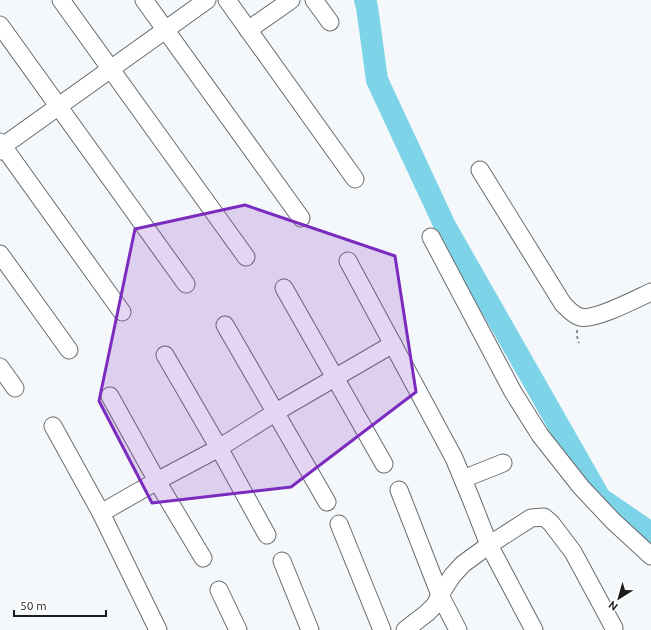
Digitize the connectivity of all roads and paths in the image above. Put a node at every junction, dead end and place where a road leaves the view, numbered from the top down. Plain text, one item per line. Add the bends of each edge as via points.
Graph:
1 (62, 0) edge
2 (144, 0) edge
3 (188, 0) edge
4 (208, 0) edge
5 (227, 0) edge
6 (291, 0) edge
7 (314, 0) edge
8 (330, 22) dead end
9 (0, 25) edge
10 (162, 26) junction
11 (248, 30) junction
12 (108, 65) junction
13 (55, 102) junction
14 (1, 143) edge
15 (480, 170) dead end
16 (356, 179) dead end
17 (301, 218) dead end
18 (431, 237) dead end
19 (0, 254) edge
20 (246, 257) dead end
21 (348, 260) dead end
22 (186, 284) dead end
23 (284, 288) dead end
24 (651, 292) edge
25 (122, 312) dead end
26 (225, 325) dead end
27 (393, 344) junction
28 (69, 350) dead end
29 (165, 355) dead end
30 (0, 367) edge
31 (335, 378) junction
32 (15, 388) dead end
33 (110, 396) dead end
34 (276, 412) junction
35 (53, 426) dead end
36 (219, 448) junction
37 (503, 463) dead end
38 (384, 464) dead end
39 (463, 479) junction
40 (157, 481) junction
41 (399, 490) dead end
42 (327, 502) dead end
43 (101, 514) junction
44 (340, 524) dead end
45 (267, 535) dead end
46 (490, 545) junction
47 (651, 556) edge
48 (203, 558) dead end
49 (282, 561) dead end
50 (219, 590) dead end
51 (440, 595) junction
52 (614, 628) dead end
53 (158, 630) edge
54 (238, 630) edge
55 (310, 630) edge
56 (382, 630) edge
57 (405, 630) edge
58 (458, 630) edge
59 (534, 630) edge

1 - 12 street
2 - 10 street
3 - 10 street
4 - 10 street
5 - 11 street
6 - 11 street
7 - 8 street
9 - 13 street
10 - 12 street
10 - 17 street
11 - 16 street
12 - 13 street
12 - 20 street
13 - 14 street
13 - 22 street
14 - 25 street
15 - 24 street via 563,304 570,311 581,317 590,318
18 - 47 street via 513,392 540,435 581,487
19 - 28 street
21 - 27 street
23 - 31 street
26 - 34 street
27 - 31 street
27 - 39 street
29 - 36 street
30 - 32 street
31 - 34 street
31 - 38 street
33 - 40 street
34 - 36 street
34 - 42 street
35 - 43 street
36 - 40 street
36 - 45 street
37 - 39 street
39 - 46 street
40 - 43 street
40 - 48 street
41 - 51 street
43 - 53 street
44 - 56 street
46 - 51 street via 463,564
46 - 52 street via 531,518 544,517 573,552
46 - 59 street
49 - 55 street
50 - 54 street
51 - 57 street via 427,613
51 - 58 street

